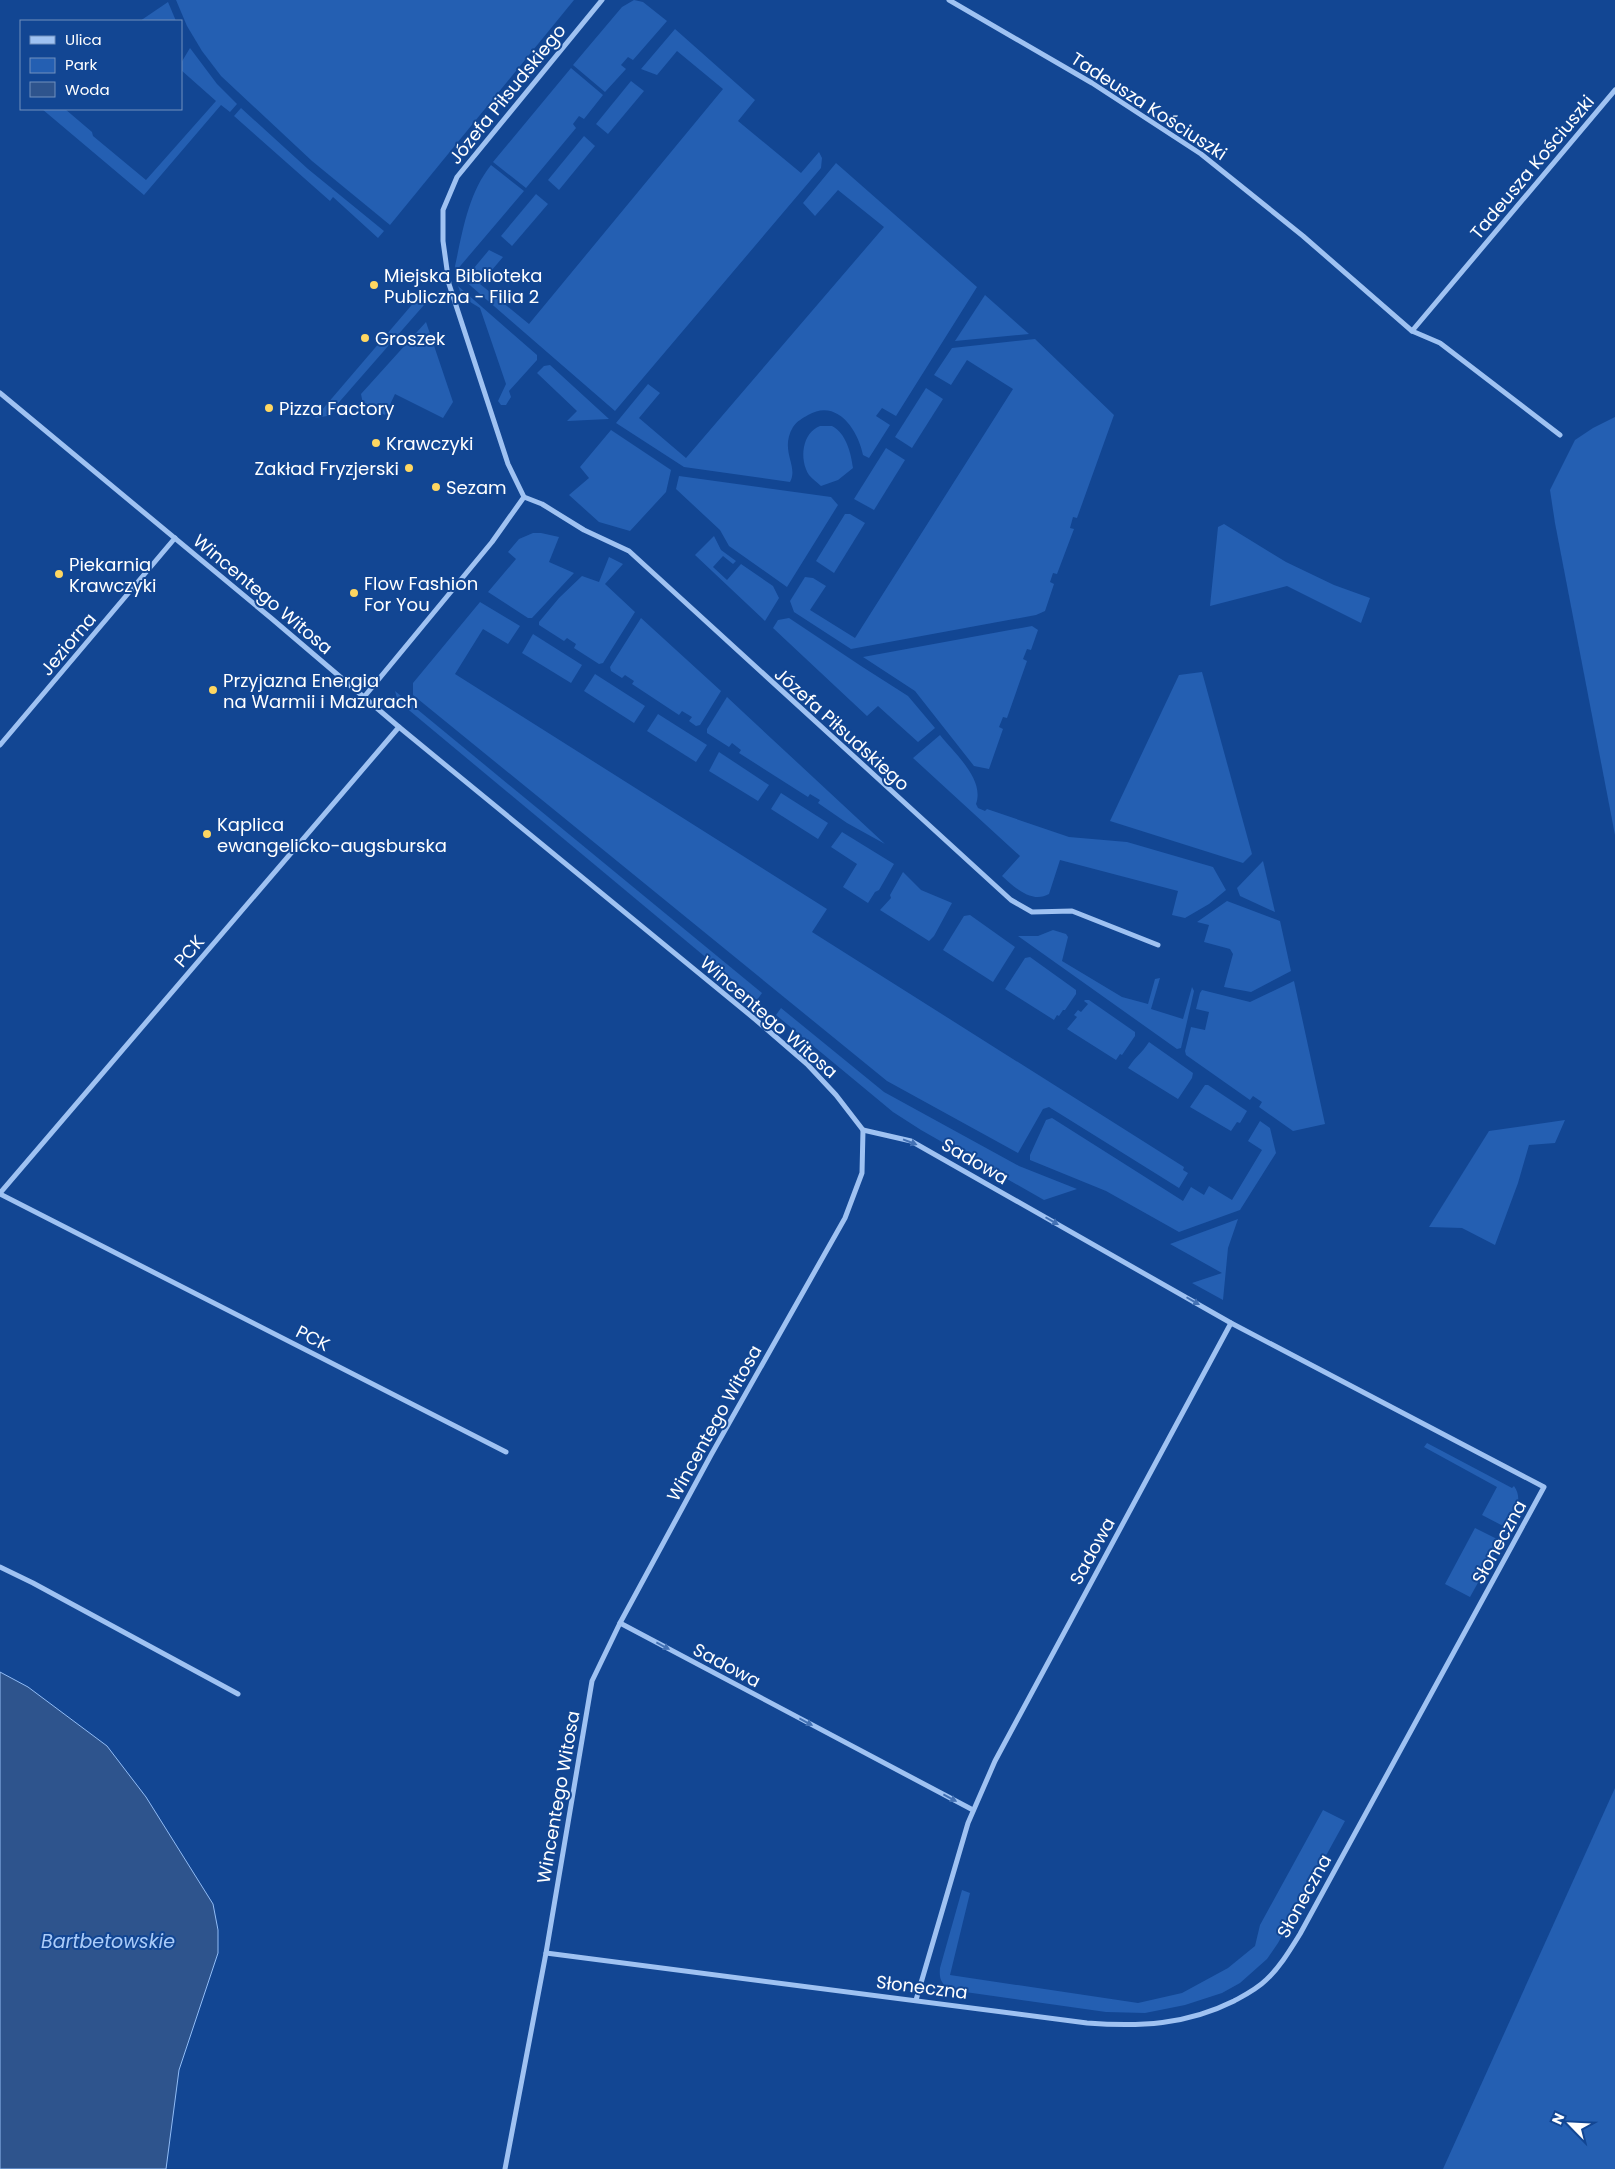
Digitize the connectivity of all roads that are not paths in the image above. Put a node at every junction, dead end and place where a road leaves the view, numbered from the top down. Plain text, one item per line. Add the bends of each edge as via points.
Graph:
1 (602, 0) edge
2 (949, 0) edge
3 (1615, 90) edge
4 (1412, 331) junction
5 (0, 393) edge
6 (1560, 435) dead end
7 (524, 497) junction
8 (175, 538) junction
9 (364, 697) junction
10 (399, 727) junction
11 (0, 745) edge
12 (1158, 945) dead end
13 (863, 1130) junction
14 (0, 1193) edge
15 (1232, 1322) junction
16 (506, 1452) dead end
17 (0, 1567) edge
18 (620, 1623) junction
19 (238, 1694) dead end
20 (973, 1810) junction
21 (546, 1953) junction
22 (916, 2000) junction
23 (505, 2169) edge

1 - 7 street, Józefa Piłsudskiego via 456,177 443,210 443,241 449,284 508,464
2 - 4 street, Tadeusza Kościuszki via 1092,83 1201,154 1303,236
3 - 4 street, Tadeusza Kościuszki
4 - 6 street, Tadeusza Kościuszki via 1440,343
5 - 8 street, Wincentego Witosa
7 - 9 street via 492,542
7 - 12 street, Józefa Piłsudskiego via 629,551 1011,900 1032,912 1072,911
8 - 9 street, Wincentego Witosa
8 - 11 street, Jeziorna
9 - 10 street, Wincentego Witosa
10 - 13 street, Wincentego Witosa via 756,1020 806,1064
10 - 14 street, PCK
13 -> 15 street, Sadowa via 911,1141
13 - 18 street, Wincentego Witosa via 862,1173 844,1218
14 - 16 street, PCK
15 - 20 street, Sadowa via 1042,1672
15 - 22 street, Słoneczna via 1544,1487 1300,1934 1287,1956 1265,1981 1205,2014 1147,2025 1088,2023
17 - 19 street
18 -> 20 street, Sadowa
18 - 21 street, Wincentego Witosa via 592,1682
20 - 22 street
21 - 22 street, Słoneczna
21 - 23 street, Wincentego Witosa

